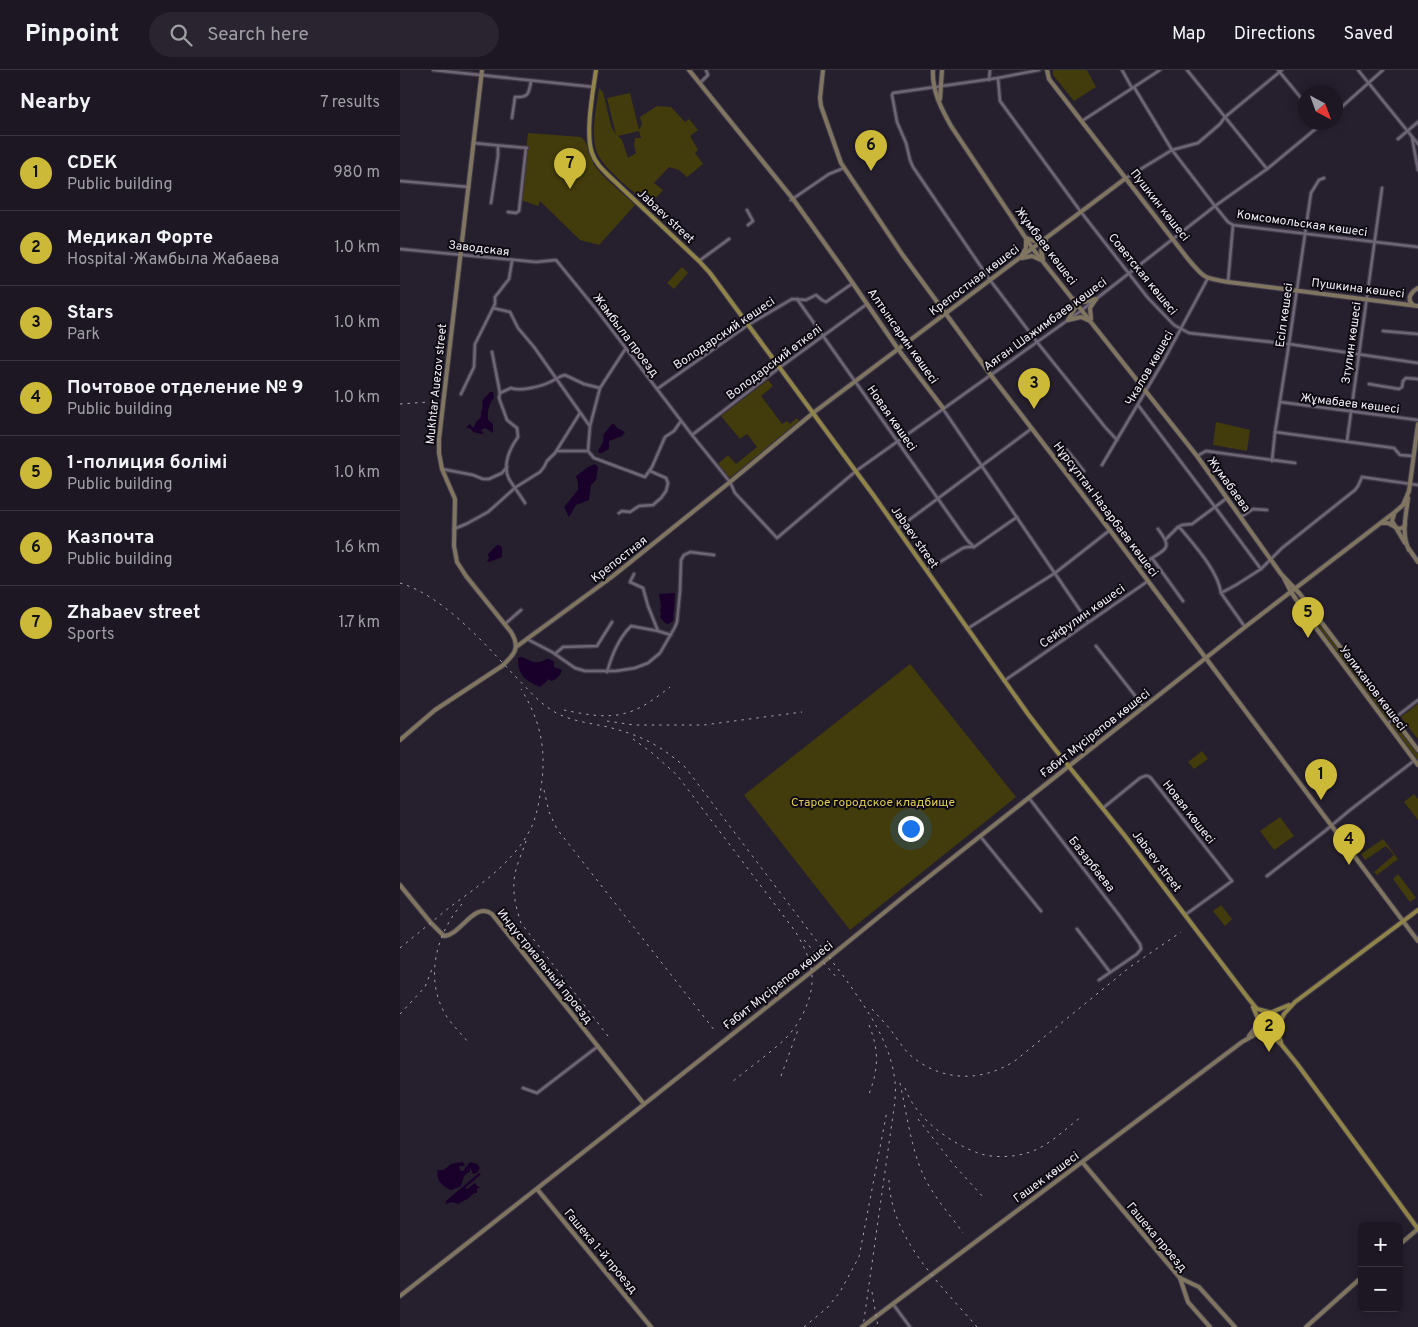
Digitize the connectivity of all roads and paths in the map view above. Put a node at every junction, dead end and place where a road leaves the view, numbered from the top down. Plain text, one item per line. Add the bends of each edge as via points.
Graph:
1 (433, 70) edge
2 (596, 70) edge
3 (689, 70) edge
4 (706, 70) edge
5 (823, 70) edge
6 (933, 70) edge
7 (942, 70) edge
8 (990, 70) edge
9 (1039, 70) edge
10 (1047, 70) edge
11 (1122, 70) edge
12 (1160, 70) edge
13 (1187, 70) edge
14 (1358, 70) edge
15 (1383, 70) edge
16 (1280, 71) edge
17 (482, 73) edge
18 (998, 78) junction
19 (989, 80) junction
20 (531, 81) junction
21 (700, 83) junction
22 (1368, 83) junction
23 (940, 86) junction
24 (594, 87) junction
25 (934, 87) junction
26 (1133, 88) junction
27 (1298, 94) edge
28 (940, 106) junction
29 (1343, 106) edge
30 (1225, 117) junction
31 (512, 118) dead end
32 (1082, 121) junction
33 (1418, 122) edge
34 (1313, 130) edge
35 (1408, 131) junction
36 (1412, 136) junction
37 (1398, 139) dead end
38 (473, 144) junction
39 (1418, 144) edge
40 (498, 146) junction
41 (1172, 150) junction
42 (844, 168) junction
43 (1266, 168) junction
44 (1418, 170) edge
45 (1126, 178) junction
46 (1324, 178) dead end
47 (400, 181) edge
48 (468, 187) junction
49 (1382, 188) dead end
50 (792, 200) junction
51 (491, 202) dead end
52 (1215, 206) junction
53 (747, 210) dead end
54 (508, 212) dead end
55 (1081, 212) junction
56 (1233, 225) junction
57 (748, 226) dead end
58 (1305, 233) junction
59 (1024, 236) junction
60 (1047, 238) junction
61 (1172, 238) junction
62 (729, 239) dead end
63 (1374, 242) junction
64 (1418, 246) edge
65 (400, 249) edge
66 (1033, 249) junction
67 (461, 254) junction
68 (1020, 258) junction
69 (556, 260) joint
70 (512, 261) junction
71 (699, 261) junction
72 (1044, 262) junction
73 (1129, 273) junction
74 (1208, 278) junction
75 (990, 280) junction
76 (1228, 282) junction
77 (853, 283) junction
78 (1418, 288) edge
79 (1296, 290) junction
80 (1410, 295) junction
81 (1072, 297) junction
82 (797, 299) junction
83 (1096, 299) junction
84 (1366, 299) junction
85 (868, 304) junction
86 (1399, 304) junction
87 (1416, 305) edge
88 (493, 308) junction
89 (1082, 310) junction
90 (945, 314) junction
91 (1068, 320) junction
92 (1093, 323) junction
93 (748, 325) junction
94 (1181, 329) junction
95 (1382, 331) dead end
96 (1418, 334) edge
97 (823, 336) junction
98 (1037, 342) junction
99 (1289, 344) junction
100 (626, 348) junction
101 (898, 349) junction
102 (492, 352) dead end
103 (1359, 355) junction
104 (1418, 362) edge
105 (779, 368) junction
106 (990, 374) junction
107 (556, 379) junction
108 (1418, 380) edge
109 (855, 381) junction
110 (1368, 384) dead end
111 (600, 388) junction
112 (657, 389) junction
113 (1146, 391) junction
114 (500, 393) junction
115 (461, 394) dead end
116 (1280, 402) junction
117 (1138, 404) junction
118 (943, 408) junction
119 (1351, 412) junction
120 (580, 413) junction
121 (812, 414) junction
122 (1418, 420) edge
123 (681, 421) junction
124 (1418, 424) edge
125 (590, 426) junction
126 (1031, 428) junction
127 (1275, 432) junction
128 (692, 435) junction
129 (1117, 440) junction
130 (897, 441) junction
131 (1347, 441) junction
132 (557, 451) junction
133 (588, 451) junction
134 (1416, 451) edge
135 (1197, 456) junction
136 (1414, 456) junction
137 (1055, 459) junction
138 (1272, 461) junction
139 (1295, 463) dead end
140 (1102, 465) dead end
141 (507, 466) junction
142 (982, 466) junction
143 (442, 469) junction
144 (650, 471) junction
145 (856, 471) junction
146 (1084, 471) dead end
147 (730, 482) junction
148 (1410, 484) junction
149 (1418, 485) edge
150 (516, 487) junction
151 (1409, 491) junction
152 (1227, 498) junction
153 (938, 499) junction
154 (525, 503) dead end
155 (1215, 507) junction
156 (1267, 510) dead end
157 (1395, 512) junction
158 (619, 513) dead end
159 (1017, 517) junction
160 (1241, 518) junction
161 (1406, 520) junction
162 (1381, 523) junction
163 (1178, 527) junction
164 (1395, 527) junction
165 (454, 529) junction
166 (897, 529) junction
167 (1158, 529) dead end
168 (1110, 530) junction
169 (776, 538) joint
170 (1166, 539) junction
171 (974, 548) junction
172 (1409, 550) junction
173 (714, 555) dead end
174 (1152, 558) junction
175 (1271, 560) junction
176 (1418, 562) edge
177 (1138, 568) junction
178 (1261, 569) junction
179 (926, 571) junction
180 (1055, 573) junction
181 (634, 574) dead end
182 (1281, 574) junction
183 (1148, 581) junction
184 (1296, 589) junction
185 (1291, 592) junction
186 (1221, 593) junction
187 (1183, 602) dead end
188 (521, 610) dead end
189 (612, 622) dead end
190 (1088, 622) junction
191 (505, 624) junction
192 (1245, 627) junction
193 (967, 629) junction
194 (658, 631) junction
195 (672, 635) junction
196 (527, 639) junction
197 (1096, 646) dead end
198 (516, 647) junction
199 (555, 654) junction
200 (1206, 658) junction
201 (607, 672) junction
202 (1004, 681) junction
203 (1418, 700) edge
204 (1144, 707) junction
205 (1394, 718) junction
206 (1386, 724) junction
207 (400, 740) edge
208 (1418, 741) edge
209 (1413, 744) junction
210 (1418, 750) edge
211 (1415, 760) junction
212 (1418, 765) edge
213 (1070, 766) junction
214 (1029, 798) junction
215 (1103, 808) junction
216 (1330, 826) junction
217 (980, 836) junction
218 (1268, 876) dead end
219 (400, 885) edge
220 (1418, 910) edge
221 (1041, 912) dead end
222 (1185, 915) junction
223 (1402, 921) junction
224 (1077, 929) dead end
225 (1418, 941) edge
226 (1110, 972) junction
227 (1099, 980) dead end
228 (1248, 998) junction
229 (1295, 1002) junction
230 (1270, 1012) junction
231 (1260, 1022) junction
232 (1278, 1025) junction
233 (1266, 1031) junction
234 (1242, 1042) junction
235 (597, 1046) junction
236 (1284, 1046) junction
237 (523, 1088) dead end
238 (644, 1104) junction
239 (1083, 1163) junction
240 (537, 1189) junction
241 (1418, 1229) edge
242 (1403, 1242) edge
243 (1180, 1278) junction
244 (1358, 1281) edge
245 (400, 1296) edge
246 (892, 1304) junction
247 (651, 1327) edge
248 (862, 1327) edge
249 (910, 1327) edge
250 (1210, 1327) edge
251 (1235, 1327) edge
252 (1306, 1327) edge

1 - 17 street
2 - 24 main road, Jabaev street
3 - 21 main road, Алтынсарин көшесі
4 - 21 street via 708,75
5 - 42 main road, Нұрсұлтан Назарбаев көшесі via 821,106
6 - 25 main road, Жұмбаев көшесі
7 - 23 main road, Жұмбаев көшесі
8 - 19 street
9 - 18 street
10 - 32 main road, Пушкин көшесі via 1049,80
11 - 26 street, Комсомольская көшесі
12 - 26 street
13 - 30 street
14 - 22 street
15 - 22 street
16 - 27 street
16 - 30 street, Крепостная көшесі
17 - 20 street
17 - 38 main road, Mukhtar Auezov street
18 - 19 street
18 - 55 street, Советская көшесі via 1000,101
19 - 23 street
20 - 24 street
20 - 31 street via 526,96 515,97
21 - 50 main road, Алтынсарин көшесі
22 - 29 street
22 - 35 street
23 - 25 street
23 - 28 main road, Жұмбаев көшесі
24 - 71 main road, Jabaev street via 589,136 594,158
25 - 28 main road, Жұмбаев көшесі
25 - 75 street via 892,94 897,122 911,163
26 - 32 street
26 - 41 street, Комсомольская көшесі
28 - 59 main road, Жұмбаев көшесі
30 - 41 street, Крепостная көшесі via 1195,145
30 - 43 street
32 - 45 main road, Пушкин көшесі
33 - 35 street
34 - 43 street, Аяган Шажимбаев көшесі
35 - 36 street
35 - 37 street
36 - 39 street
36 - 44 street
38 - 40 street
38 - 48 main road, Mukhtar Auezov street
40 - 51 street
40 - 54 street via 526,148 519,211
41 - 45 street, Крепостная көшесі
41 - 52 street, Комсомольская көшесі
42 - 50 street via 829,174
42 - 90 main road, Нұрсұлтан Назарбаев көшесі
43 - 52 street, Аяган Шажимбаев көшесі
45 - 55 main road, Крепостная көшесі
45 - 61 main road, Пушкин көшесі
46 - 58 street, Есіл көшесі via 1318,180 1311,193
47 - 48 street
48 - 67 main road, Mukhtar Auezov street
49 - 63 street, Зтулин көшесі
50 - 77 main road, Алтынсарин көшесі
52 - 56 street, Комсомольская көшесі
52 - 61 street, Аяган Шажимбаев көшесі
53 - 57 street via 753,221
55 - 60 main road, Крепостная көшесі
55 - 73 street, Советская көшесі
56 - 58 street, Комсомольская көшесі
56 - 76 street
58 - 63 street, Комсомольская көшесі
58 - 79 street, Есіл көшесі
59 - 60 main road via 1034,241
59 - 66 main road, Жұмбаев көшесі
59 - 68 main road via 1027,247
60 - 66 main road, Крепостная көшесі
60 - 72 main road via 1041,250
61 - 73 street, Аяган Шажимбаев көшесі
61 - 74 main road, Пушкин көшесі via 1198,271
62 - 71 street
63 - 64 street, Комсомольская көшесі
63 - 84 street, Зтулин көшесі
65 - 67 street, Заводская
66 - 68 main road, Крепостная көшесі
66 - 72 main road, Жұмбаев көшесі
67 - 70 street, Заводская
67 - 143 main road, Mukhtar Auezov street via 439,439
68 - 72 main road via 1032,256
68 - 75 main road, Крепостная көшесі
69 - 70 street, Заводская
69 - 100 street, Жамбыла проезд
70 - 88 street via 509,279 495,297
71 - 93 main road, Jabaev street
72 - 81 main road, Жұмбаев көшесі
73 - 83 street, Аяган Шажимбаев көшесі
73 - 94 street, Советская көшесі via 1148,298
74 - 76 main road
74 - 94 street, Чкалов көшесі
75 - 90 main road, Крепостная көшесі
75 - 98 street
76 - 79 main road
77 - 82 street, Володарский көшесі via 826,302 816,295 806,300
77 - 85 main road, Алтынсарин көшесі
78 - 80 main road
79 - 84 main road, Пушкина көшесі
79 - 99 street, Есіл көшесі
80 - 86 main road
80 - 87 main road via 1410,301
81 - 83 main road via 1083,302
81 - 89 main road, Жұмбаев көшесі
81 - 91 main road via 1075,307
82 - 93 street, Володарский көшесі via 792,298
82 - 97 street, Новая көшесі
83 - 89 street, Аяган Шажимбаев көшесі
83 - 92 main road via 1090,312
84 - 86 main road, Пушкина көшесі
84 - 103 street, Зтулин көшесі
85 - 97 street, Володарский өткелі
85 - 101 main road, Алтынсарин көшесі
86 - 87 main road, Пушкина көшесі
88 - 107 street via 510,312
88 - 115 street via 475,344 474,366
89 - 91 street, Аяган Шажимбаев көшесі
89 - 92 main road, Жұмбаев көшесі
90 - 101 main road, Крепостная көшесі
90 - 106 main road, Нұрсұлтан Назарбаев көшесі
91 - 92 main road via 1081,318
91 - 98 street, Аяган Шажимбаев көшесі
92 - 113 main road, Жұмбаев көшесі
93 - 105 main road, Jabaev street
93 - 112 street, Володарский көшесі
94 - 99 street, Советская көшесі via 1189,333
94 - 113 street, Чкалов көшесі
95 - 96 street
97 - 105 street, Володарский өткелі
97 - 109 street, Новая көшесі
98 - 106 street, Аяган Шажимбаев көшесі
98 - 129 street
99 - 103 street, Советская көшесі
99 - 116 street, Есіл көшесі
100 - 111 street
100 - 112 street, Жамбыла проезд
101 - 109 main road, Крепостная көшесі
101 - 118 main road, Алтынсарин көшесі
102 - 114 street
103 - 104 street, Советская көшесі
103 - 119 street, Зтулин көшесі
105 - 121 main road, Jabaev street
105 - 128 street, Володарский өткелі
106 - 118 street, Аяган Шажимбаев көшесі
106 - 126 main road, Нұрсұлтан Назарбаев көшесі
107 - 111 street via 566,375
107 - 114 street
107 - 120 street
108 - 110 street via 1406,378 1399,389
109 - 121 main road, Крепостная көшесі
109 - 130 street, Новая көшесі
111 - 125 street
112 - 123 street, Жамбыла проезд
113 - 117 street, Чкалов көшесі
113 - 135 main road, Жумабаева
114 - 141 street via 507,420 517,428 518,437 510,449
116 - 119 street, Жұмабаев көшесі
116 - 127 street, Есіл көшесі
117 - 129 street, Чкалов көшесі
117 - 155 street
118 - 130 street, Аяган Шажимбаев көшесі
118 - 142 street, Алтынсарин көшесі
119 - 122 street, Жұмабаев көшесі
119 - 131 street, Зтулин көшесі
120 - 125 street
120 - 132 street
121 - 145 main road, Jabaev street
121 - 147 main road, Крепостная көшесі
123 - 128 street, Жамбыла проезд
123 - 144 street via 665,437
124 - 134 main road
125 - 133 street
126 - 137 main road, Нұрсұлтан Назарбаев көшесі
126 - 142 street
127 - 131 street
127 - 138 street, Есіл көшесі
128 - 147 street, Жамбыла проезд
129 - 140 street, Чкалов көшесі
130 - 145 street, Аяган Шажимбаев көшесі
130 - 153 street, Новая көшесі
131 - 136 street via 1394,448 1400,455
132 - 133 street
132 - 150 street via 540,472
133 - 144 street via 594,458 646,477
134 - 136 main road
135 - 138 street via 1206,451
135 - 152 main road, Жумабаева
136 - 148 main road
137 - 146 street via 1067,450
137 - 168 main road, Нұрсұлтан Назарбаев көшесі
138 - 139 street
141 - 143 street via 502,473 489,479
141 - 150 street via 508,478
142 - 153 street
142 - 159 street, Алтынсарин көшесі
143 - 165 main road, Mukhtar Auezov street via 454,494
144 - 158 street via 668,481 661,498 653,505
145 - 166 main road, Jabaev street
145 - 169 street, Аяган Шажимбаев көшесі
147 - 169 street, Жамбыла проезд via 734,493
147 - 196 main road, Крепостная via 614,576
148 - 149 street
148 - 151 main road
148 - 175 street via 1362,477 1355,490
150 - 154 street
150 - 165 street via 488,512
151 - 157 main road via 1403,505
151 - 161 main road
152 - 155 street
152 - 160 main road, Жумабаева
153 - 166 street
153 - 171 street, Новая көшесі
155 - 163 street via 1192,524
155 - 178 street
156 - 160 street via 1253,508
157 - 161 main road via 1404,511
157 - 162 main road
157 - 164 main road via 1392,520
159 - 171 street
159 - 180 street, Алтынсарин көшесі
160 - 175 main road, Жумабаева
161 - 164 main road via 1402,528
161 - 172 main road via 1405,539
162 - 164 main road
162 - 184 main road
163 - 170 street
163 - 186 street via 1214,572
164 - 172 main road
165 - 191 main road, Mukhtar Auezov street via 458,565
166 - 179 main road, Jabaev street
167 - 170 street
168 - 177 main road, Нұрсұлтан Назарбаев көшесі
168 - 180 street
170 - 174 street via 1167,546
171 - 179 street via 965,547
172 - 176 main road
173 - 195 street via 690,552 682,557 677,622
174 - 177 street
174 - 187 street
175 - 178 street
175 - 182 main road, Жумабаева
177 - 183 main road, Нұрсұлтан Назарбаев көшесі
178 - 186 street
179 - 193 main road, Jabaev street
180 - 190 street, Алтынсарин көшесі
180 - 193 street
181 - 194 street via 630,582 644,588
182 - 184 main road, Жумабаева
182 - 185 main road
183 - 190 street, Сейфулин көшесі
183 - 200 main road, Нұрсұлтан Назарбаев көшесі
184 - 185 main road
184 - 205 main road, Уәлиханов көшесі
185 - 192 main road
185 - 206 main road, Уәлиханов көшесі
186 - 192 street
188 - 191 street
189 - 199 street via 597,646 563,648
190 - 202 street, Сейфулин көшесі
191 - 198 main road, Mukhtar Auezov street via 515,639
192 - 200 main road
193 - 202 main road, Jabaev street
194 - 195 street
194 - 201 street via 629,627 616,646
195 - 201 street via 660,653 648,663
196 - 198 main road, Крепостная
196 - 199 street
197 - 204 street
198 - 207 main road via 502,666 441,706
199 - 201 street via 575,668
200 - 204 main road, Ғабит Мүсірепов көшесі
200 - 216 main road, Нұрсұлтан Назарбаев көшесі
202 - 213 main road, Jabaev street
203 - 205 street
204 - 213 main road, Ғабит Мүсірепов көшесі
205 - 206 street
205 - 209 main road, Уәлиханов көшесі
206 - 211 main road, Уәлиханов көшесі
208 - 209 street
209 - 210 main road, Уәлиханов көшесі
211 - 212 main road, Уәлиханов көшесі
211 - 216 street
213 - 214 main road, Ғабит Мүсірепов көшесі
213 - 215 main road, Jabaev street
214 - 217 main road, Ғабит Мүсірепов көшесі
214 - 226 street, Базарбаева via 1139,942 1141,949 1137,954
215 - 222 main road, Jabaev street
215 - 222 street, Новая көшесі via 1140,778 1150,777 1232,881
216 - 218 street
216 - 223 main road, Нұрсұлтан Назарбаев көшесі
217 - 221 street
217 - 238 main road, Ғабит Мүсірепов көшесі
219 - 235 main road, Индустриальный проезд via 444,936 479,911 492,914
220 - 223 main road
222 - 228 main road, Jabaev street
223 - 225 main road, Нұрсұлтан Назарбаев көшесі
223 - 229 main road
224 - 226 street
226 - 227 street
228 - 230 main road via 1257,1009
228 - 231 main road
229 - 230 main road
229 - 232 main road
230 - 231 main road via 1262,1015
230 - 232 main road via 1277,1016
231 - 233 main road
231 - 234 main road, Гашек көшесі
232 - 233 main road via 1273,1031
232 - 236 main road
233 - 234 main road, Гашек көшесі
233 - 236 main road
234 - 239 main road, Гашек көшесі
235 - 237 street via 536,1093
235 - 238 main road, Индустриальный проезд
236 - 241 main road
238 - 240 main road, Ғабит Мүсірепов көшесі
239 - 243 main road, Гашека проезд
239 - 246 main road, Гашек көшесі
240 - 245 main road, Ғабит Мүсірепов көшесі
240 - 247 main road, Гашека 1-й проезд
241 - 242 main road
243 - 250 main road, Гашека проезд via 1188,1302
243 - 251 main road via 1200,1287
244 - 252 main road
246 - 248 main road, Гашек көшесі
246 - 249 street

